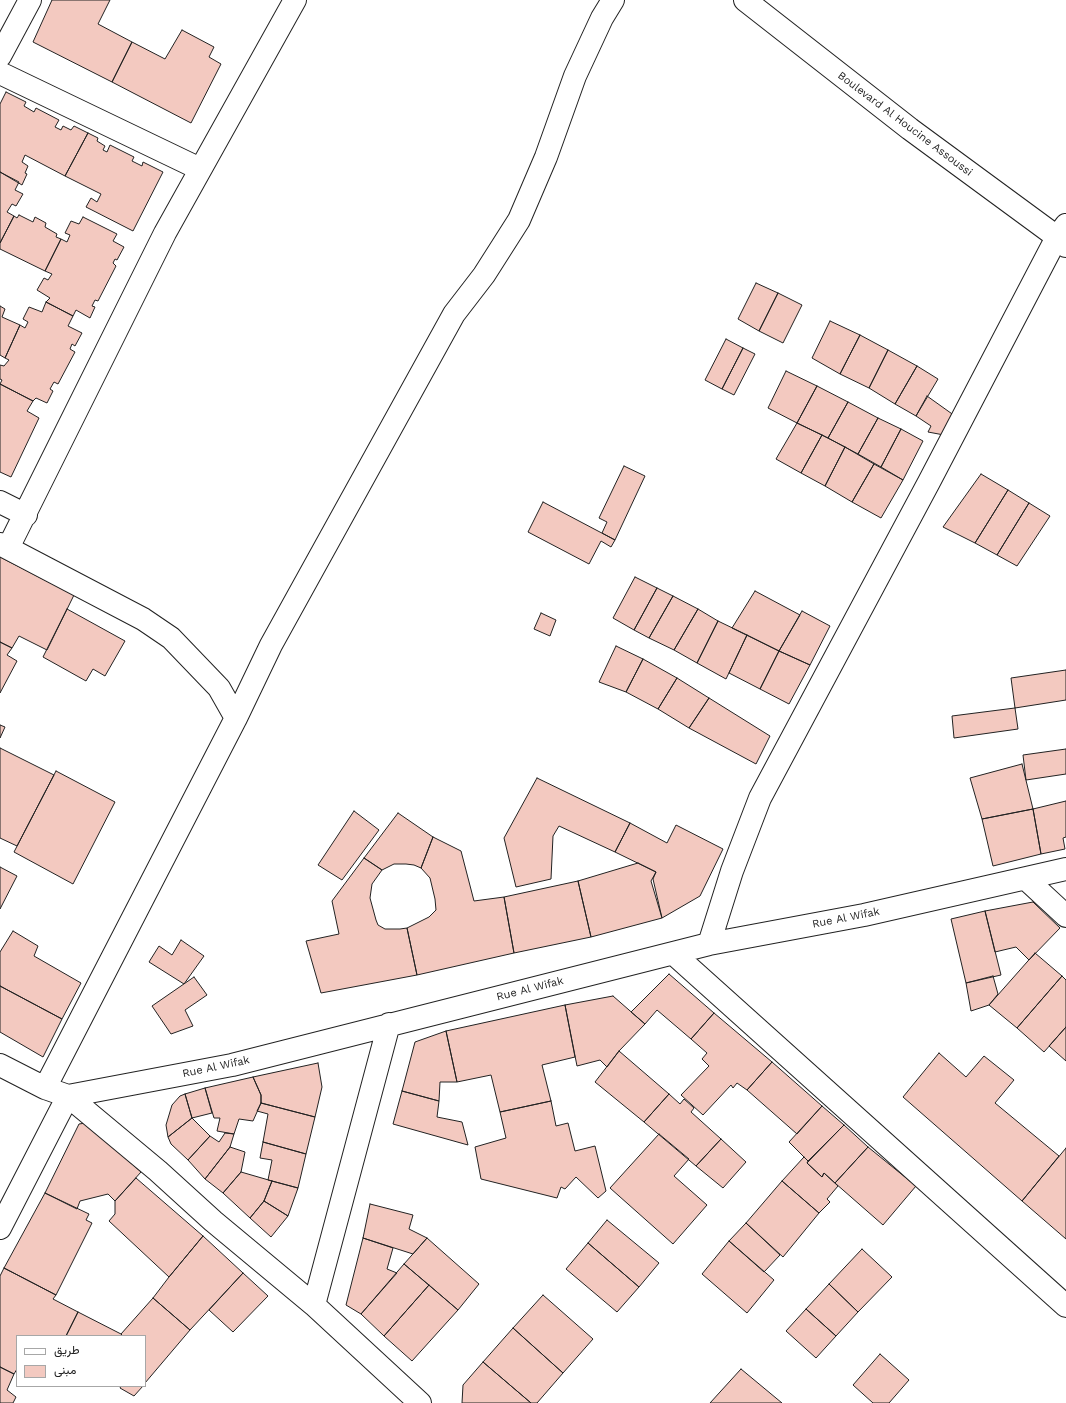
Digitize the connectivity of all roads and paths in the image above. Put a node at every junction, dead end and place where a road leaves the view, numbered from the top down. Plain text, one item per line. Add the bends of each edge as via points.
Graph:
1 (29, 0) edge
2 (295, 0) edge
3 (613, 0) edge
4 (745, 0) edge
5 (0, 56) edge
6 (0, 74) edge
7 (200, 169) junction
8 (1063, 236) edge
9 (0, 502) edge
10 (26, 515) junction
11 (4, 546) edge
12 (236, 718) junction
13 (1066, 869) edge
14 (1026, 879) junction
15 (1066, 916) edge
16 (709, 944) junction
17 (674, 954) junction
18 (390, 1024) junction
19 (0, 1065) edge
20 (45, 1088) junction
21 (68, 1096) junction
22 (0, 1228) edge
23 (314, 1305) junction
24 (1066, 1306) edge
25 (420, 1403) edge

1 - 5 street
2 - 7 street
3 - 12 street via 575,76 546,157 519,220 484,275 454,314 271,645
4 - 8 street, Boulevard Al Houcine Assoussi via 910,129
6 - 7 street
7 - 10 street via 165,233
8 - 16 street via 760,798 732,871
9 - 10 street
10 - 11 street
11 - 12 street via 143,619 171,638 219,688
12 - 20 street
13 - 14 street, Rue Al Wifak
14 - 15 street
14 - 16 street, Rue Al Wifak via 864,915
16 - 17 street, Rue Al Wifak
17 - 18 street, Rue Al Wifak
17 - 24 street
18 - 21 street, Rue Al Wifak via 232,1064
18 - 23 street
19 - 20 street
20 - 21 street
21 - 22 street
21 - 23 street
23 - 25 street

